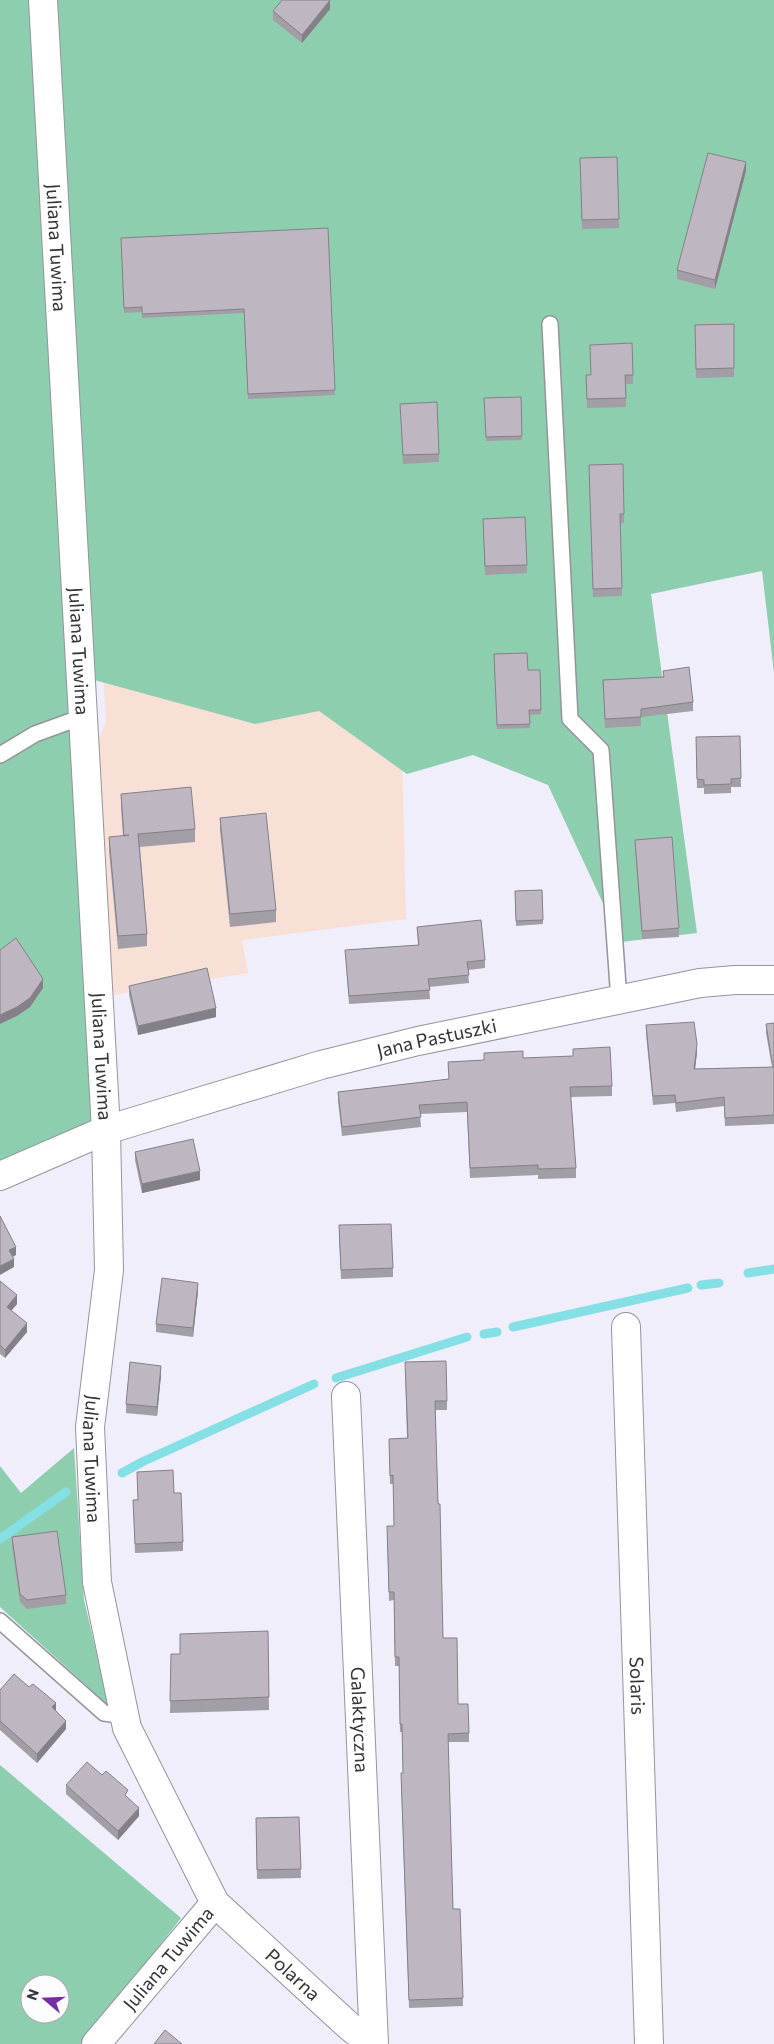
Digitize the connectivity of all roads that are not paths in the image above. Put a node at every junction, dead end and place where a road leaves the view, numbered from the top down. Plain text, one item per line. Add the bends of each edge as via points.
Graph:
1 (43, 0) edge
2 (550, 324) dead end
3 (82, 717) junction
4 (0, 755) edge
5 (774, 980) edge
6 (619, 1000) junction
7 (106, 1130) junction
8 (0, 1176) edge
9 (626, 1327) dead end
10 (346, 1396) dead end
11 (0, 1621) edge
12 (125, 1716) junction
13 (215, 1903) junction
14 (96, 2044) edge
15 (373, 2044) edge
16 (649, 2044) edge

1 - 3 street, Juliana Tuwima
2 - 6 lane via 570,719 601,750
3 - 4 lane via 35,734
3 - 7 street, Juliana Tuwima
5 - 6 street, Jana Pastuszki via 700,984
6 - 7 street, Jana Pastuszki via 321,1065
7 - 8 street, Jana Pastuszki
7 - 12 street, Juliana Tuwima via 109,1270 90,1427 97,1582
9 - 16 street, Solaris
10 - 15 street, Galaktyczna
11 - 12 lane via 104,1713
12 - 13 street, Juliana Tuwima via 127,1728
13 - 14 street, Juliana Tuwima
13 - 15 street, Polarna via 350,2027

